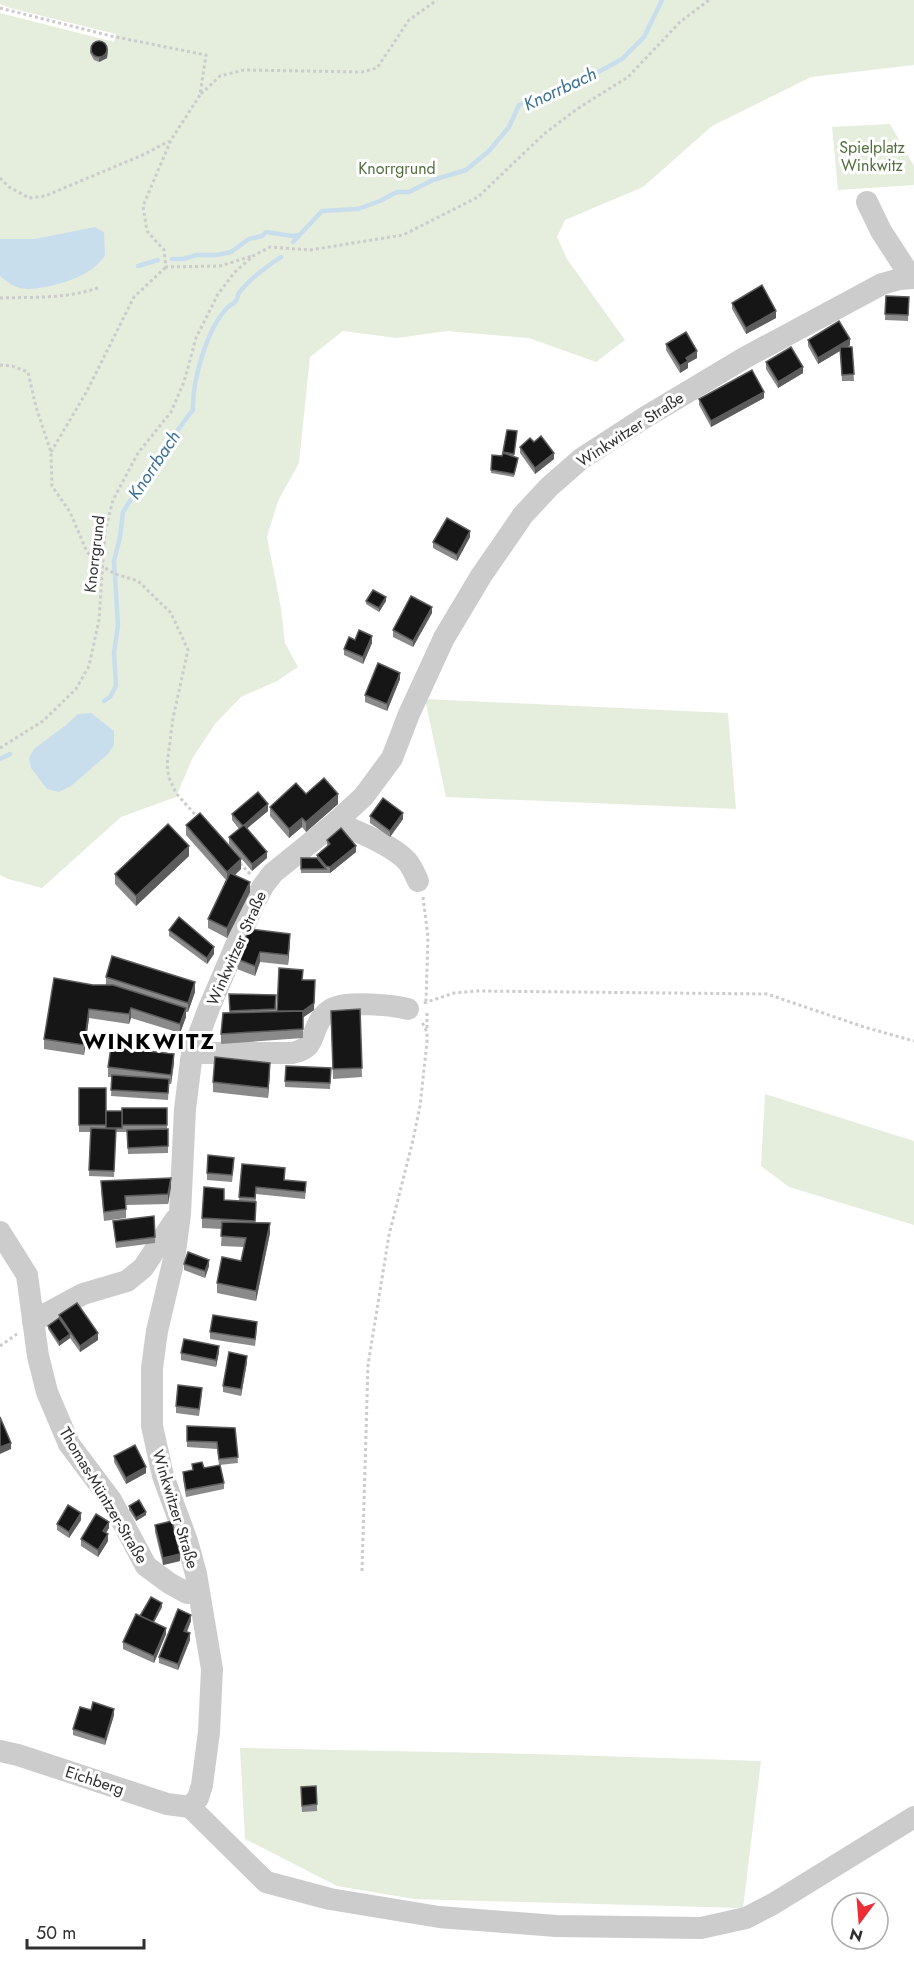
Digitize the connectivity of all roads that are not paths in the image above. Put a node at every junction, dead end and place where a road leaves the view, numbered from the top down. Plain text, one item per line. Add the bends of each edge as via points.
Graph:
1 (867, 202) dead end
2 (908, 271) edge
3 (336, 822) junction
4 (418, 881) road end
5 (417, 1005) road end
6 (192, 1053) junction
7 (180, 1214) junction
8 (0, 1232) edge
9 (33, 1322) junction
10 (199, 1593) junction
11 (0, 1751) edge
12 (190, 1807) junction
13 (914, 1816) edge

1 - 2 street
2 - 3 street, Winkwitzer Straße via 737,362 581,459 549,487 523,515 444,638 392,758 364,796
3 - 4 street via 406,860
3 - 6 street, Winkwitzer Straße via 273,873 263,886
5 - 6 street via 335,1007 323,1017 308,1047 292,1053
6 - 7 street, Winkwitzer Straße
7 - 9 street via 143,1269 127,1281 83,1294
7 - 10 street, Winkwitzer Straße via 152,1368 152,1426
8 - 9 street, Thomas-Müntzer-Straße via 27,1275
9 - 10 street, Thomas-Müntzer-Straße via 47,1392 69,1444 111,1500 146,1566 187,1593
10 - 12 street, Winkwitzer Straße via 212,1669 202,1785
11 - 12 street, Eichberg via 166,1804
12 - 13 street via 266,1882 330,1899 439,1917 556,1926 701,1928 746,1918 773,1904

